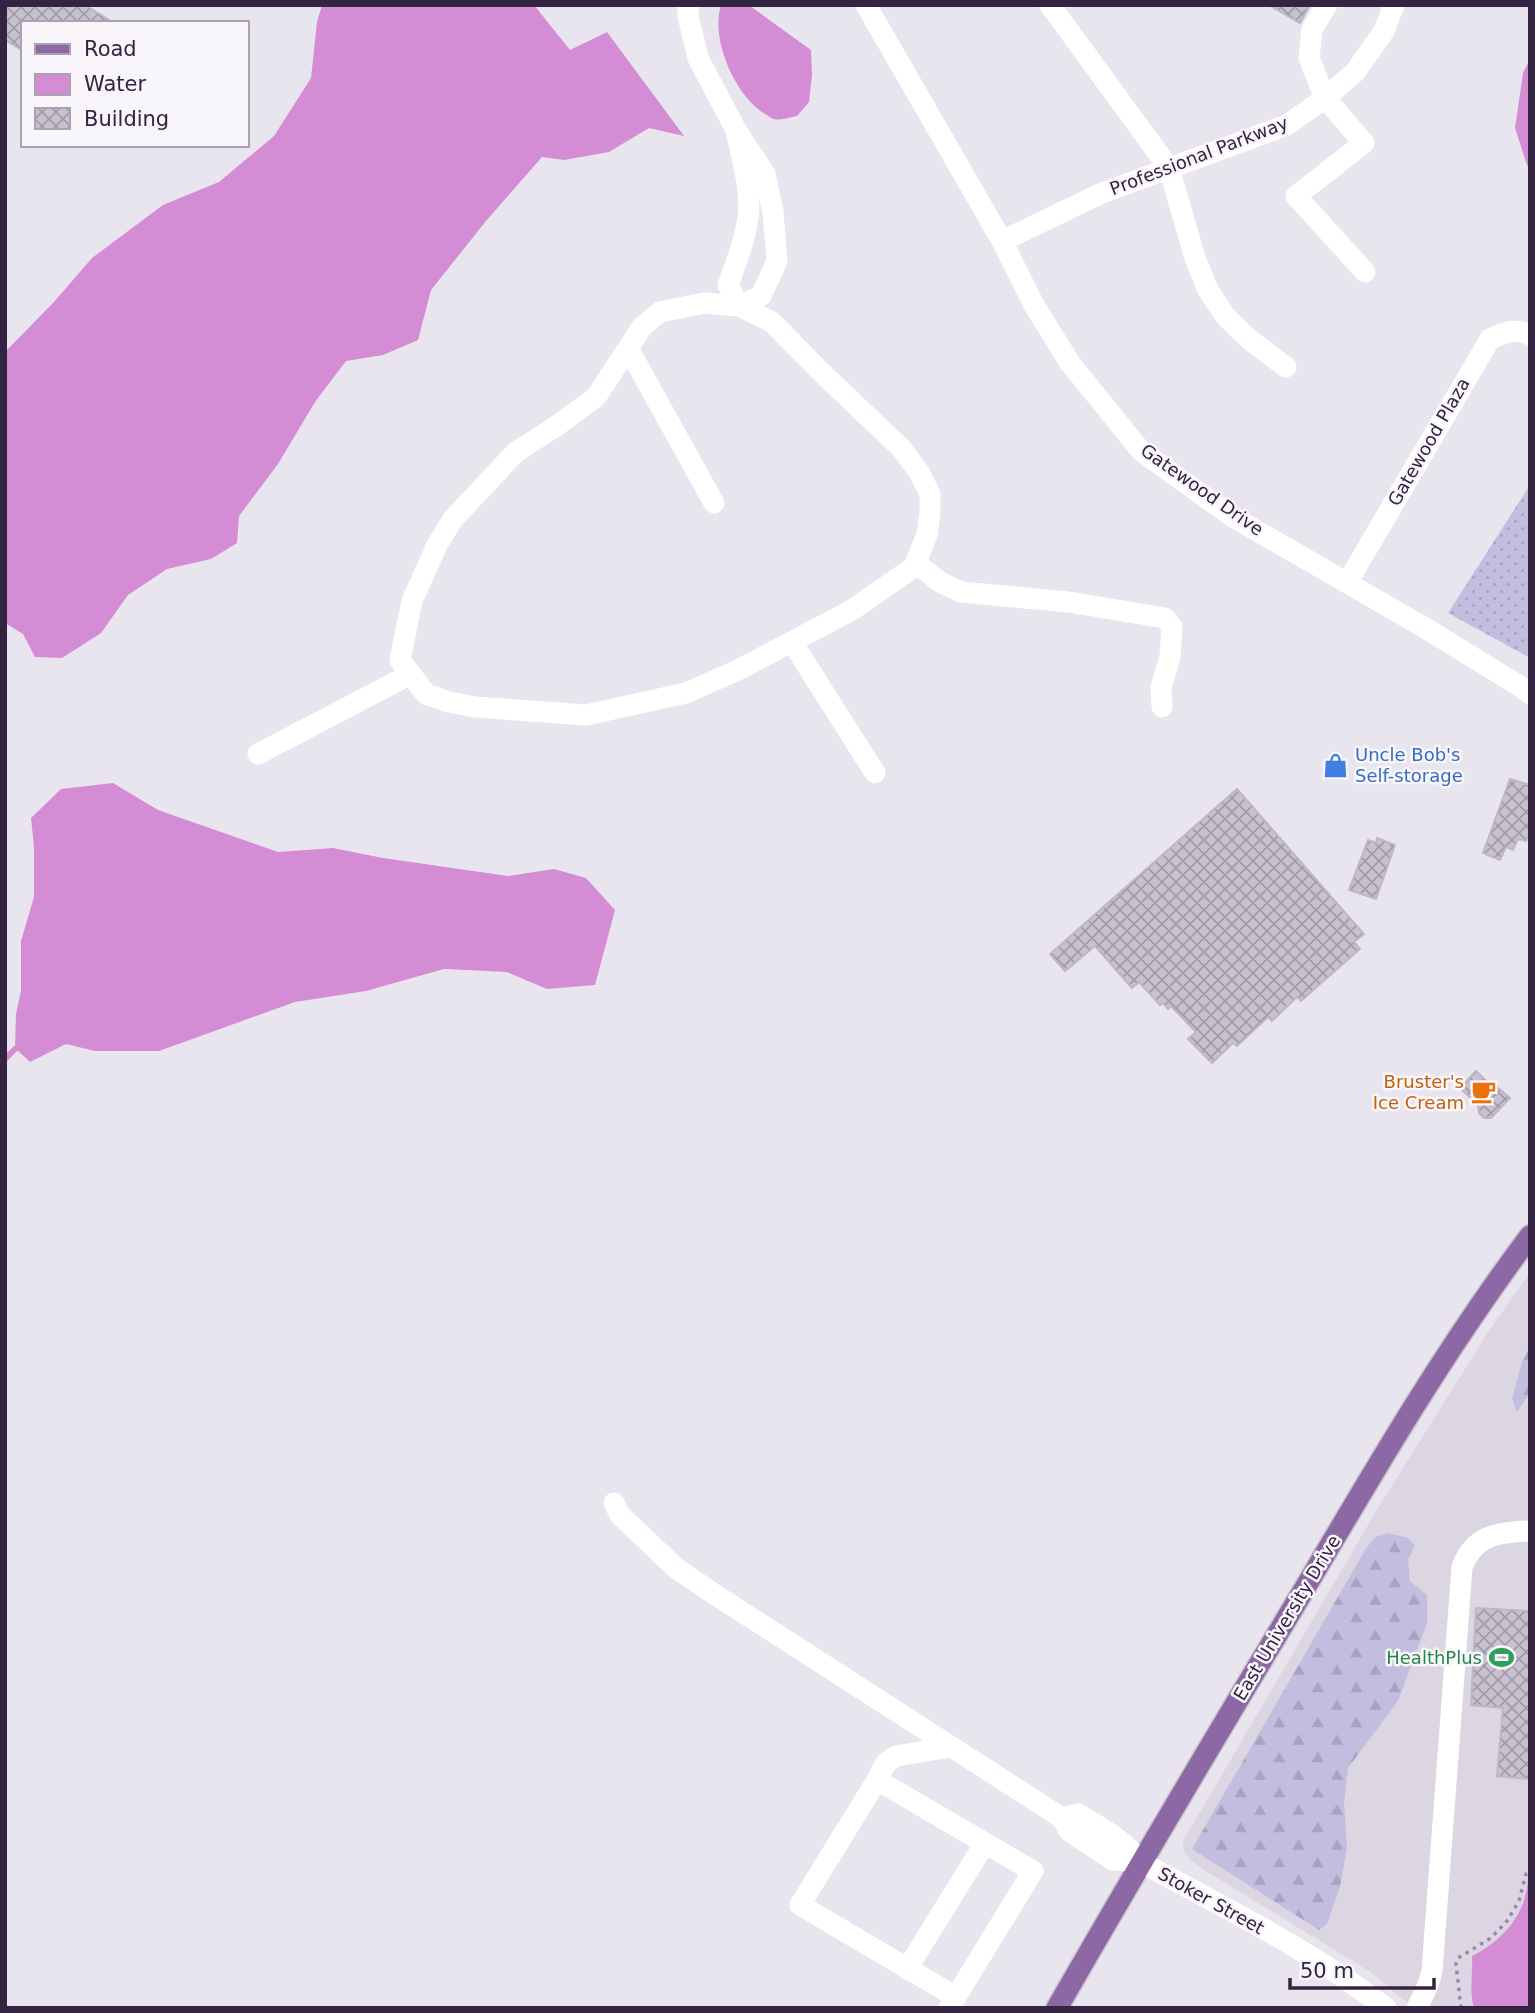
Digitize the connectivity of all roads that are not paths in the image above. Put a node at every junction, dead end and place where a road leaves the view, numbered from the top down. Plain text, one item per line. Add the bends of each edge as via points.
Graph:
1 (688, 5) edge
2 (866, 5) edge
3 (1050, 5) edge
4 (1327, 5) edge
5 (1394, 5) edge
6 (1325, 98) junction
7 (736, 130) junction
8 (1169, 168) junction
9 (1002, 241) junction
10 (1365, 272) dead end
11 (739, 306) junction
12 (1530, 335) edge
13 (628, 348) junction
14 (1286, 367) dead end
15 (714, 503) dead end
16 (916, 563) junction
17 (1347, 583) junction
18 (792, 642) junction
19 (411, 674) junction
20 (1530, 694) edge
21 (1162, 707) dead end
22 (258, 754) dead end
23 (874, 773) dead end
24 (1530, 1236) edge
25 (614, 1503) dead end
26 (1527, 1531) dead end
27 (950, 1747) junction
28 (877, 1780) junction
29 (985, 1843) junction
30 (1141, 1862) junction
31 (907, 1969) junction
32 (953, 2003) edge
33 (1056, 2008) edge
34 (1386, 2008) edge
35 (1417, 2008) edge

1 - 7 street via 698,58
2 - 9 street, Gatewood Drive
3 - 8 street
4 - 6 street via 1312,29 1309,58
5 - 6 street, Professional Parkway via 1384,31 1355,72
6 - 8 street, Professional Parkway via 1287,125
6 - 10 street via 1364,143 1296,196
7 - 11 street via 749,215 728,285
7 - 11 street via 765,174 777,261 761,296
8 - 9 street, Professional Parkway via 1102,193
8 - 14 street via 1208,290 1226,317
9 - 17 street, Gatewood Drive via 1070,363 1141,451 1233,517
11 - 13 street via 704,303 660,312
11 - 16 street via 772,322 901,447 919,472 930,494 930,513
12 - 17 street, Gatewood Plaza via 1510,331 1490,339
13 - 15 street
13 - 19 street via 596,397 516,452 453,519 412,601 400,660
16 - 18 street via 852,610
16 - 21 street via 961,592 1069,602 1165,618 1172,627
17 - 20 street, Gatewood Drive
18 - 19 street via 686,692 586,715 449,702 426,694
18 - 23 street
19 - 22 street
24 - 30 main road, East University Drive via 1435,1373
25 - 27 street, Stoker Street via 620,1515 676,1568
26 - 35 street via 1487,1537 1471,1549 1462,1567 1432,1971
27 - 28 street via 896,1756
27 - 30 street, Stoker Street via 1062,1818 1069,1831 1113,1860
28 - 29 street
28 - 31 street via 800,1905
29 - 31 street
29 - 32 street via 1033,1871
30 - 33 main road, East University Drive
30 - 34 street, Stoker Street via 1307,1954
31 - 32 street

